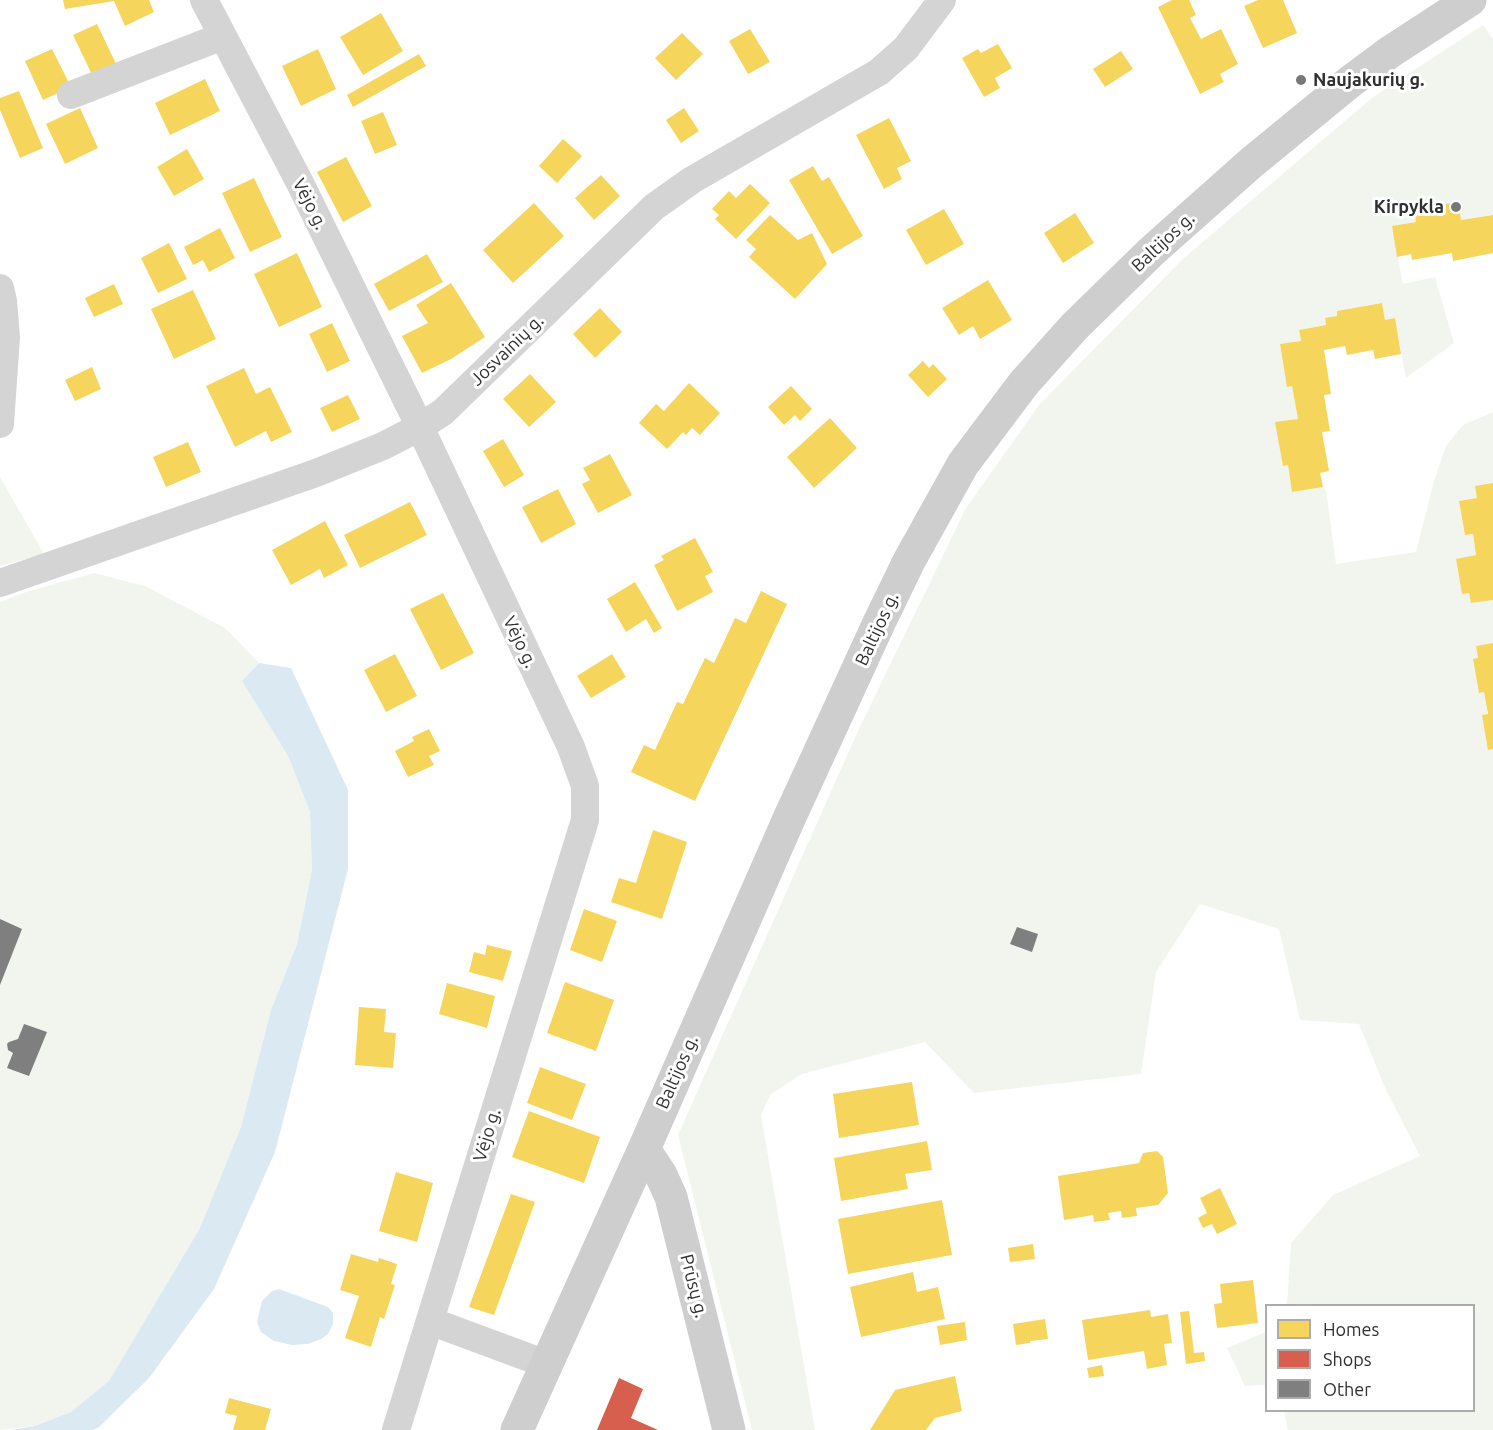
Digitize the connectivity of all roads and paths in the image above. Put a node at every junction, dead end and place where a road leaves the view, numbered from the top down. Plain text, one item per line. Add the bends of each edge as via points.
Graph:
1 (204, 0) edge
2 (942, 0) edge
3 (1470, 0) edge
4 (223, 36) junction
5 (71, 95) dead end
6 (0, 288) edge
7 (0, 424) edge
8 (420, 427) junction
9 (0, 583) edge
10 (644, 1149) junction
11 (430, 1320) junction
12 (546, 1364) junction
13 (396, 1430) edge
14 (517, 1430) edge
15 (729, 1430) edge

1 - 4 street, Vėjo g.
2 - 8 street, Josvainių g. via 906,48 879,72 692,180 654,207 442,412
3 - 10 street, Baltijos g. via 1350,81 1152,251 1075,326 1024,383 963,464 873,636
4 - 5 street
4 - 8 street, Vėjo g.
6 - 7 street via 6,337
8 - 9 street, Josvainių g. via 316,473
8 - 11 street, Vėjo g. via 571,747 585,786 585,820
10 - 12 street, Baltijos g.
10 - 15 street, Prūsų g. via 671,1197
11 - 12 street
11 - 13 street, Vėjo g.
12 - 14 street, Baltijos g.

